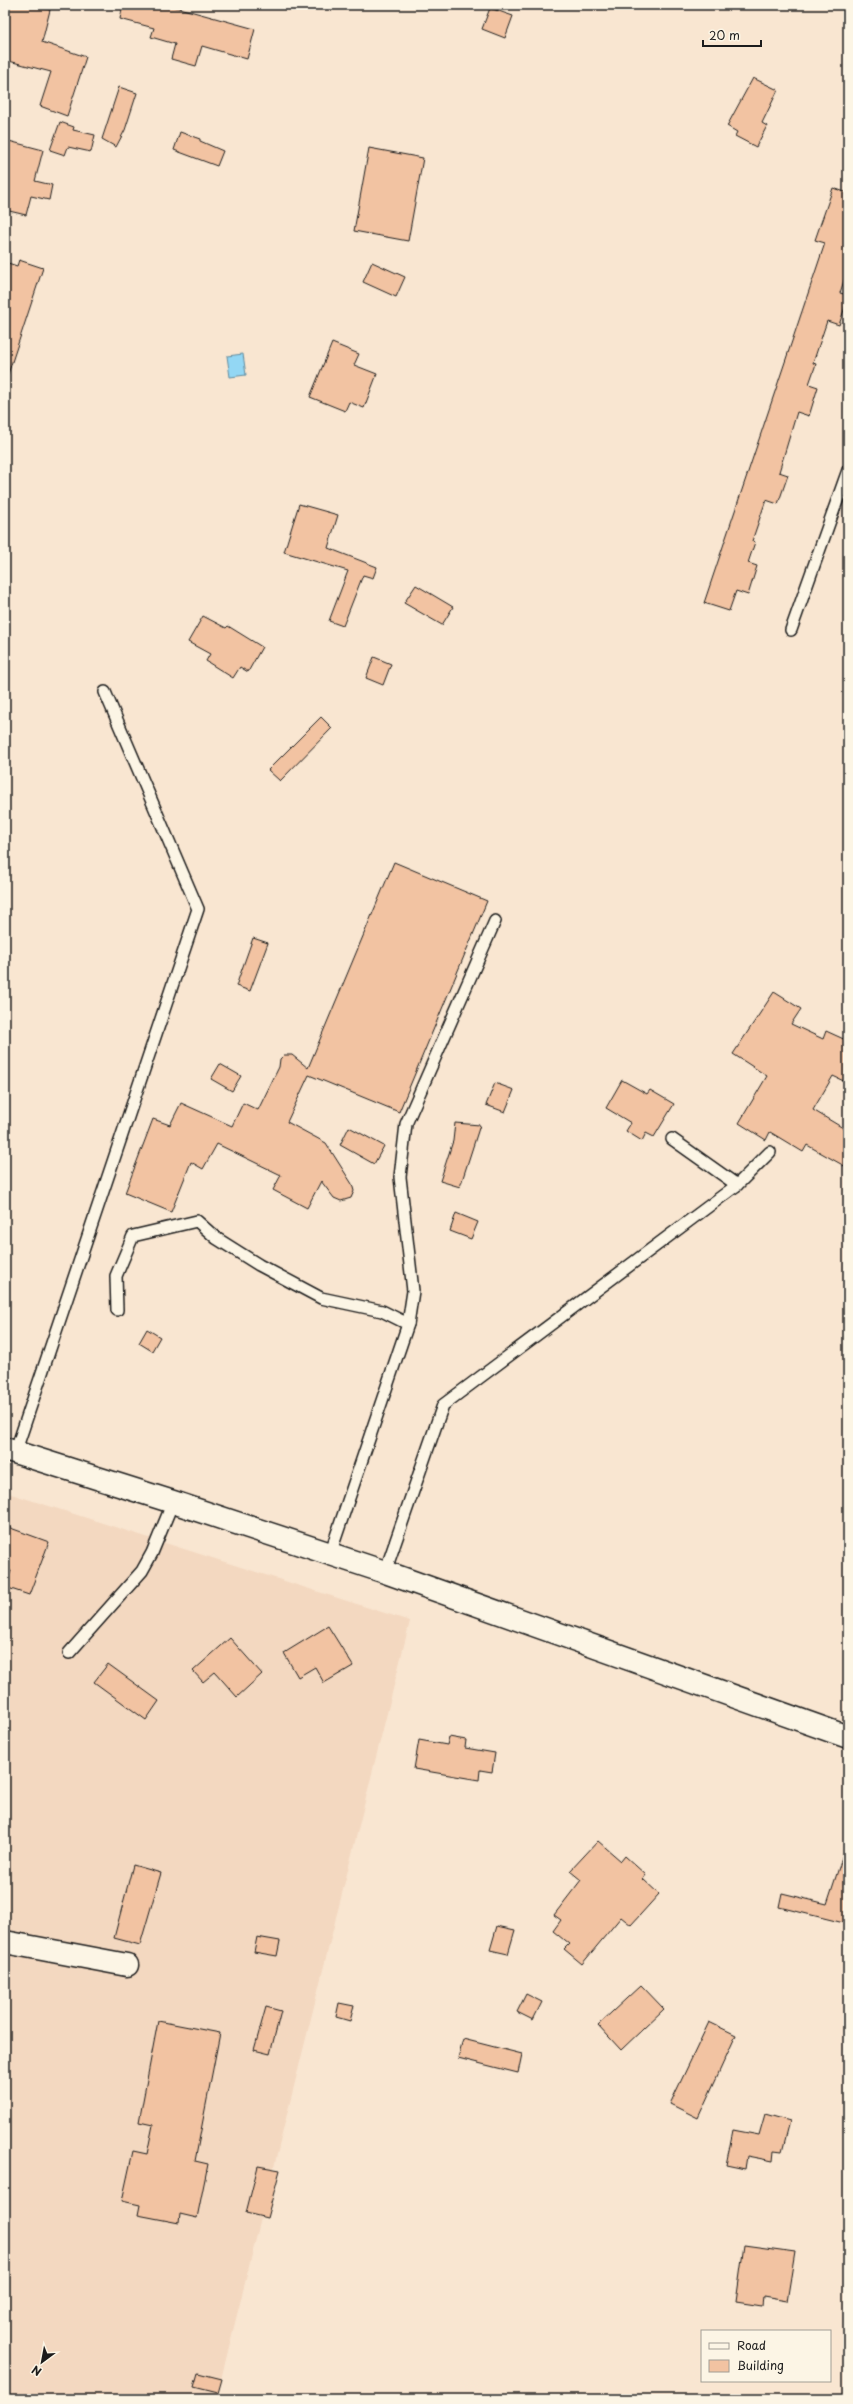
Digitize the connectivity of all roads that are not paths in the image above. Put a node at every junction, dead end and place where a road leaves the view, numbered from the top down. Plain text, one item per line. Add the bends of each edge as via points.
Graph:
1 (848, 470) edge
2 (791, 630) dead end
3 (105, 692) dead end
4 (495, 921) dead end
5 (672, 1139) dead end
6 (770, 1152) dead end
7 (737, 1185) junction
8 (117, 1310) dead end
9 (408, 1324) junction
10 (10, 1451) edge
11 (173, 1502) junction
12 (330, 1554) junction
13 (385, 1572) junction
14 (69, 1653) dead end
15 (848, 1737) edge
16 (5, 1942) edge
17 (127, 1966) dead end

1 - 2 lane
3 - 10 lane via 198,909
4 - 9 lane via 406,1124 400,1177 413,1291
5 - 7 lane
6 - 7 lane
7 - 13 lane via 443,1405
8 - 9 lane via 116,1276 133,1236 197,1221 222,1242 321,1298 382,1311
9 - 12 lane
10 - 11 street
11 - 12 street
11 - 14 lane via 142,1571
12 - 13 street
13 - 15 street
16 - 17 street

